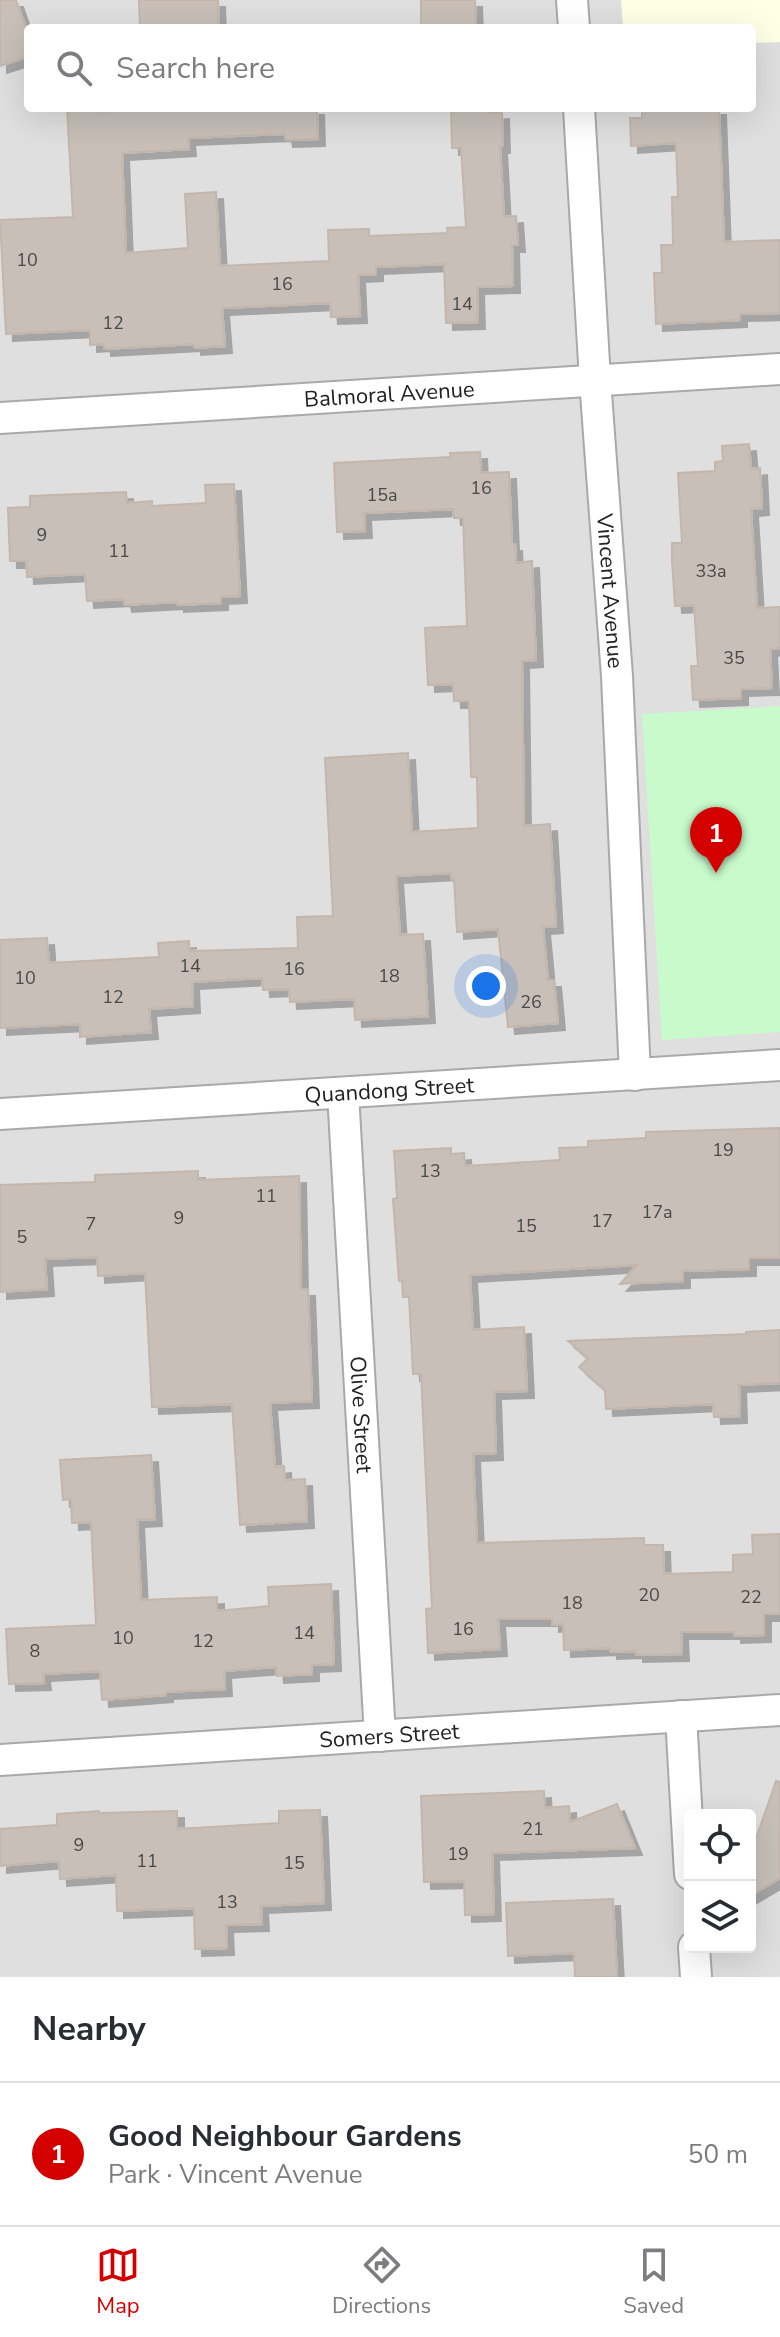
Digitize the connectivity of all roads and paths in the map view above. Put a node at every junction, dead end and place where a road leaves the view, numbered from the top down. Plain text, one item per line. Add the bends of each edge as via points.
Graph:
1 (572, 0) edge
2 (574, 24) edge
3 (579, 112) edge
4 (780, 369) edge
5 (595, 380) junction
6 (0, 418) edge
7 (780, 1065) edge
8 (635, 1075) junction
9 (343, 1093) junction
10 (0, 1114) edge
11 (780, 1710) edge
12 (681, 1716) junction
13 (380, 1736) junction
14 (0, 1760) edge
15 (686, 1809) edge
16 (694, 1953) edge
17 (696, 1977) edge

1 - 2 street
3 - 5 street, Vincent Avenue
4 - 5 street, Balmoral Avenue
5 - 6 street, Balmoral Avenue
5 - 8 street, Vincent Avenue via 617,676
7 - 8 street, Quandong Street
8 - 9 street, Quandong Street
9 - 10 street, Quandong Street
9 - 13 street, Olive Street
11 - 12 street, Somers Street
12 - 13 street, Somers Street
12 - 15 street
13 - 14 street, Somers Street
16 - 17 street

